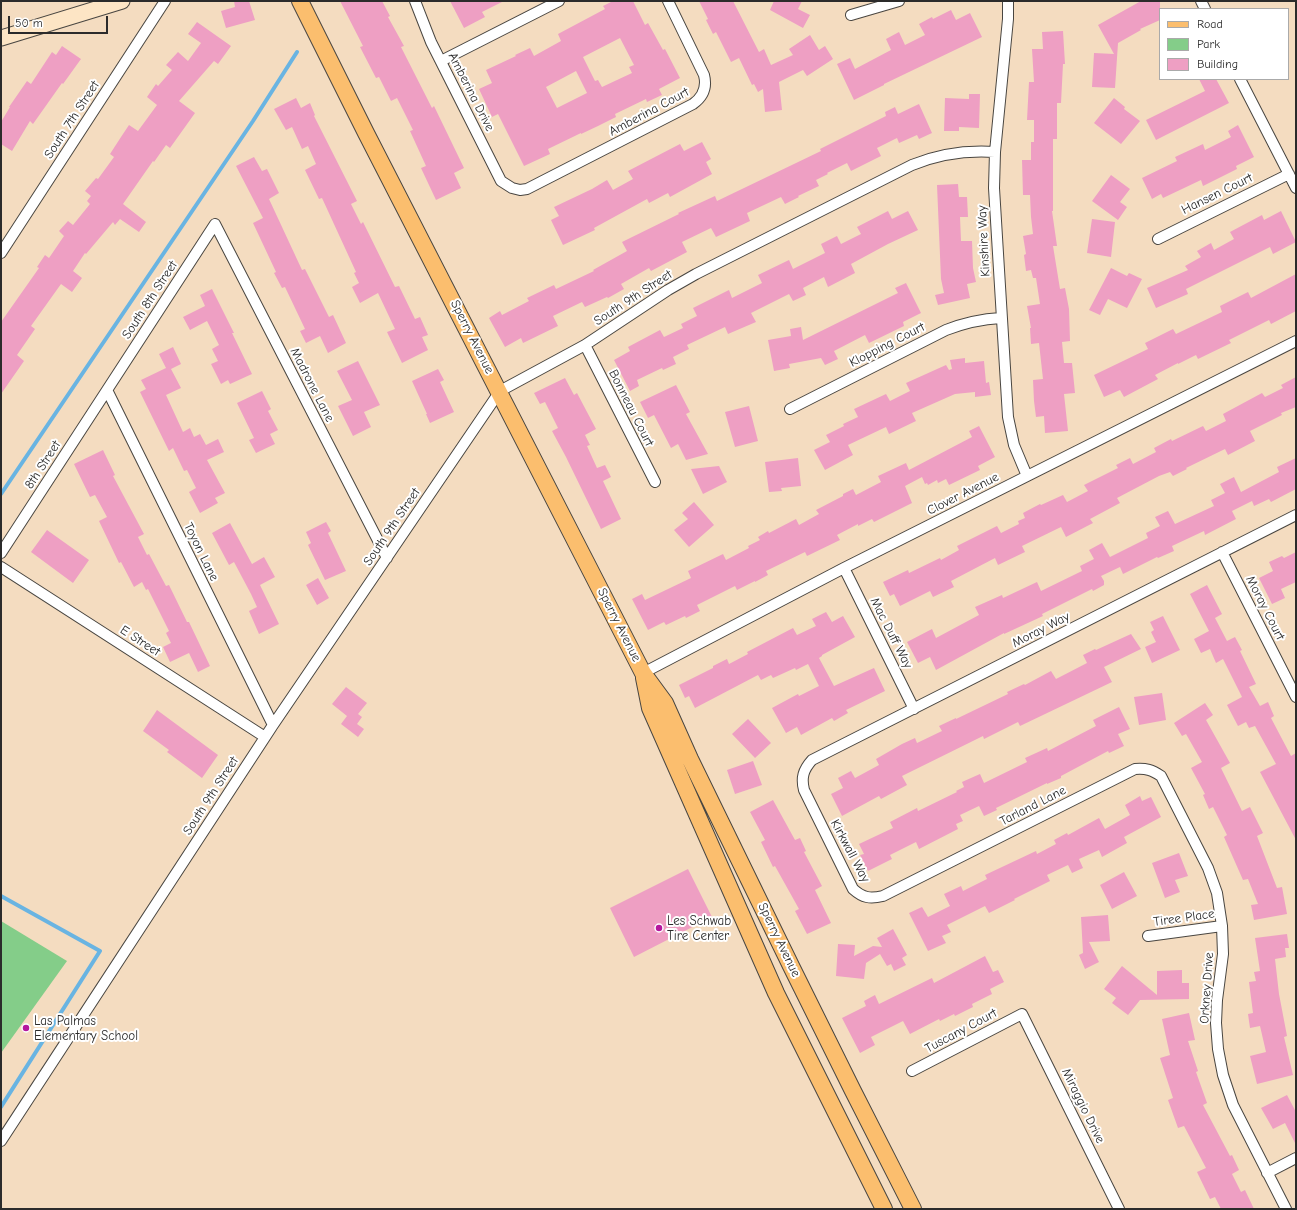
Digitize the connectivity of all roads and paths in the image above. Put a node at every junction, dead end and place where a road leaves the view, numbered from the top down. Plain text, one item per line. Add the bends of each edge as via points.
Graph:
1 (122, 1) edge
2 (165, 1) edge
3 (300, 1) edge
4 (415, 1) edge
5 (559, 1) edge
6 (668, 1) edge
7 (899, 1) edge
8 (1008, 1) edge
9 (850, 15) dead end
10 (1, 38) edge
11 (441, 61) junction
12 (1241, 80) edge
13 (994, 152) junction
14 (1289, 174) junction
15 (512, 188) joint
16 (1296, 188) edge
17 (215, 224) joint
18 (1158, 239) dead end
19 (1, 253) edge
20 (1001, 318) junction
21 (1296, 341) edge
22 (585, 345) junction
23 (107, 390) junction
24 (500, 391) junction
25 (790, 409) dead end
26 (1026, 476) junction
27 (654, 482) dead end
28 (1296, 515) edge
29 (1222, 552) junction
30 (1, 553) edge
31 (387, 558) junction
32 (1, 567) edge
33 (844, 568) junction
34 (643, 673) junction
35 (1296, 697) edge
36 (914, 709) junction
37 (273, 725) junction
38 (265, 737) junction
39 (1153, 770) joint
40 (803, 773) joint
41 (927, 874) joint
42 (1222, 926) junction
43 (1148, 936) dead end
44 (1022, 1014) joint
45 (912, 1071) dead end
46 (1, 1141) edge
47 (1296, 1158) edge
48 (1267, 1173) junction
49 (884, 1209) edge
50 (913, 1209) edge
51 (1120, 1209) edge
52 (1286, 1209) edge

1 - 10 street
2 - 19 street, South 7th Street
3 - 24 main road, Sperry Avenue
4 - 11 street, Amberina Drive
5 - 11 street
6 - 15 street, Amberina Court via 704,75 705,86 698,100 527,189
7 - 9 street
8 - 13 street, Kinshire Way
11 - 15 street, Amberina Drive via 502,181
12 - 14 street
13 - 20 street, Kinshire Way
13 - 22 street, South 9th Street via 960,152 912,164 696,274
14 - 16 street
14 - 18 street, Hansen Court
17 - 23 street, South 8th Street
17 - 31 street, Madrone Lane
20 - 25 street, Klopping Court via 963,324 946,330
20 - 26 street, Kinshire Way via 1008,418 1014,445
21 - 26 street, Clover Avenue
22 - 24 street, South 9th Street
22 - 27 street, Bonneau Court
23 - 30 street, 8th Street
23 - 37 street, Toyon Lane
24 - 31 street, South 9th Street
24 - 34 main road, Sperry Avenue
26 - 33 street, Clover Avenue
28 - 29 street, Moray Way
29 - 35 street, Moray Court
29 - 36 street, Moray Way
31 - 37 street, South 9th Street
32 - 38 street, E Street
33 - 34 street, Clover Avenue
33 - 36 street, Mac Duff Way
34 - 49 main road, Sperry Avenue via 650,708 776,994
34 - 50 main road, Sperry Avenue via 665,703 762,906
36 - 40 street, Moray Way via 812,760
37 - 38 street, South 9th Street
38 - 46 street, South 9th Street
39 - 41 street, Tarland Lane via 1135,769
39 - 42 street, Orkney Drive via 1161,776 1208,868 1217,894
40 - 41 street, Kirkwall Way via 804,790 853,889 858,894 874,898 883,896
42 - 43 street, Tiree Place
42 - 48 street, Orkney Drive via 1223,954 1216,1023 1218,1049 1223,1076 1233,1104
44 - 45 street, Tuscany Court
44 - 51 street, Miraggio Drive
47 - 48 street
48 - 52 street, Orkney Drive

